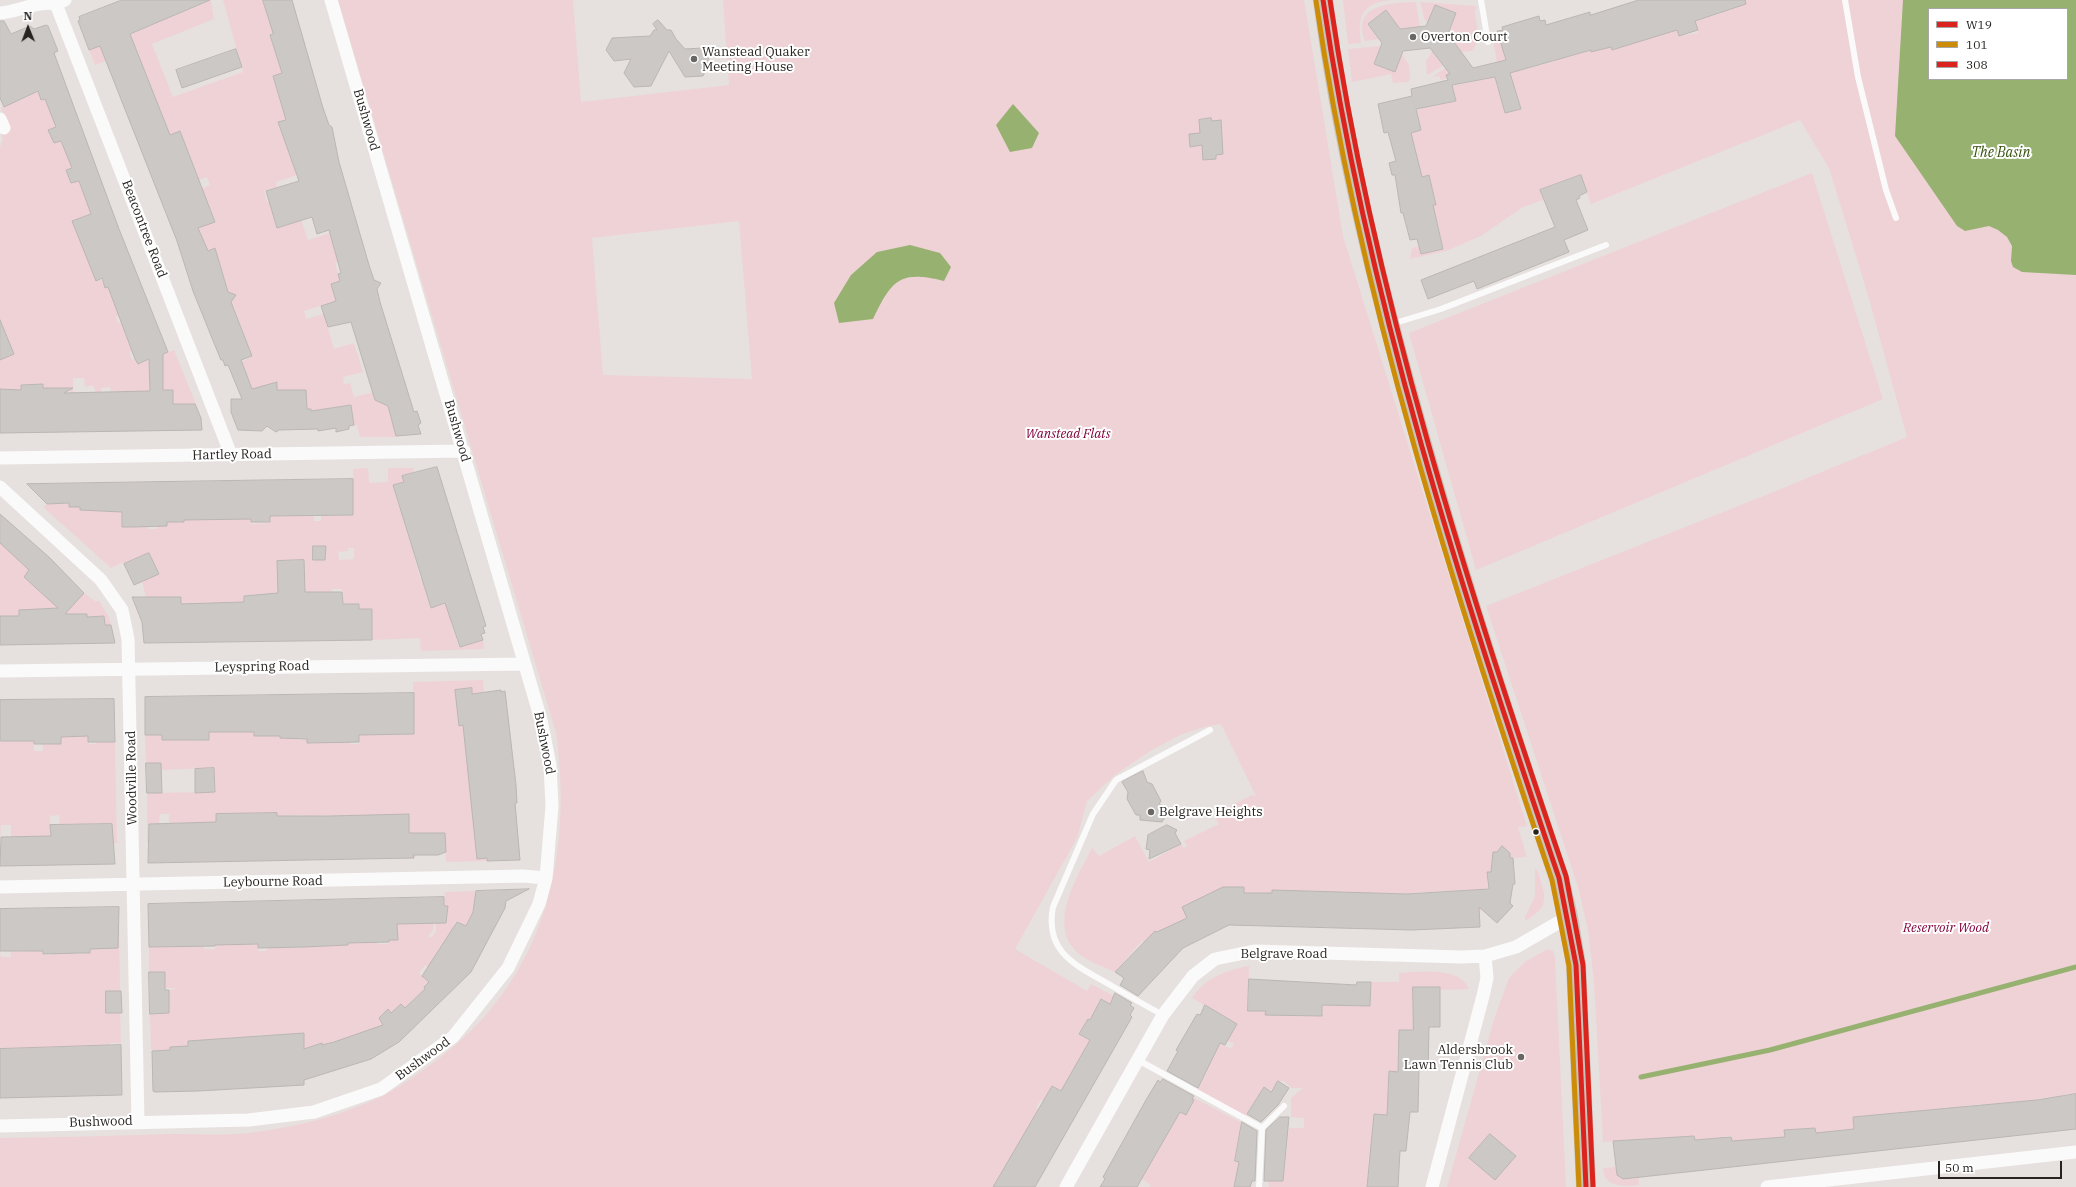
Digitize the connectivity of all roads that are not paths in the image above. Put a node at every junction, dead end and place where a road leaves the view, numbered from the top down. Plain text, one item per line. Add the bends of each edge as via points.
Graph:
1 (331, 0) edge
2 (1323, 0) edge
3 (1481, 0) edge
4 (1845, 0) edge
5 (61, 2) edge
6 (0, 13) edge
7 (1488, 42) dead end
8 (1896, 218) dead end
9 (1606, 245) dead end
10 (1389, 325) junction
11 (464, 451) junction
12 (231, 455) junction
13 (0, 458) edge
14 (0, 487) edge
15 (524, 664) junction
16 (130, 669) junction
17 (0, 671) edge
18 (1210, 730) dead end
19 (546, 878) junction
20 (133, 885) junction
21 (0, 887) edge
22 (1568, 917) junction
23 (1485, 956) junction
24 (1163, 1015) junction
25 (1138, 1060) junction
26 (1284, 1106) dead end
27 (138, 1121) junction
28 (0, 1126) edge
29 (1262, 1128) junction
30 (2076, 1152) edge
31 (1066, 1187) edge
32 (1259, 1187) edge
33 (1432, 1187) edge
34 (1586, 1187) edge
35 (1767, 1187) edge

1 - 11 street, Bushwood
2 - 10 main road via 1340,112 1376,278
3 - 7 lane
4 - 8 lane via 1858,77 1886,190
5 - 6 street via 42,2
5 - 12 street, Beacontree Road
9 - 10 lane via 1442,309
10 - 22 main road via 1439,508 1559,878
11 - 12 street, Hartley Road
11 - 15 street, Bushwood
12 - 13 street, Hartley Road
14 - 16 street, Woodville Road via 101,580 122,610 128,639
15 - 16 street, Leyspring Road
15 - 19 street, Bushwood via 541,720 550,765 552,806
16 - 17 street, Leyspring Road
16 - 20 street, Woodville Road
18 - 24 lane via 1116,780 1093,814 1053,907 1052,934 1058,948 1072,963
19 - 20 street, Leybourne Road via 515,876
19 - 27 street, Bushwood via 539,904 508,968 453,1037 381,1089 314,1112 249,1120
20 - 21 street, Leybourne Road
20 - 27 street, Woodville Road
22 - 23 street, Belgrave Road via 1516,947
22 - 34 main road via 1576,965
23 - 24 street, Belgrave Road via 1254,951 1233,954 1215,959 1193,976
23 - 33 street via 1488,978 1484,996
24 - 25 street, Belgrave Road
25 - 29 lane
25 - 31 street, Belgrave Road
26 - 29 lane
27 - 28 street, Bushwood
29 - 32 lane
30 - 35 street

